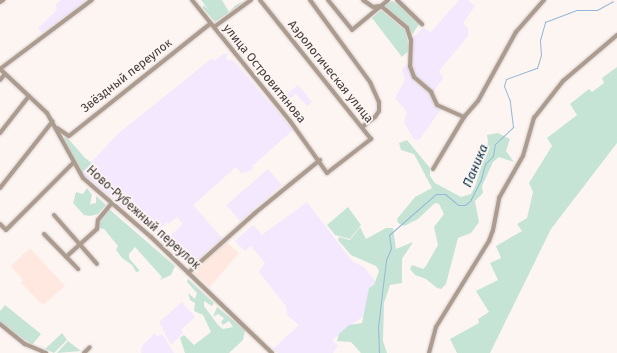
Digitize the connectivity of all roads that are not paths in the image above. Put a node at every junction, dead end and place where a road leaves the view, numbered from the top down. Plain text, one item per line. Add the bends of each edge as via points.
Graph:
1 (3, 0) edge
2 (92, 0) edge
3 (192, 0) edge
4 (251, 0) edge
5 (260, 0) edge
6 (310, 0) edge
7 (328, 0) edge
8 (362, 0) edge
9 (388, 0) edge
10 (397, 0) edge
11 (544, 0) edge
12 (0, 2) edge
13 (380, 6) junction
14 (422, 24) dead end
15 (212, 25) junction
16 (617, 35) edge
17 (0, 69) edge
18 (5, 74) junction
19 (0, 80) edge
20 (29, 96) junction
21 (464, 117) junction
22 (53, 121) junction
23 (56, 127) junction
24 (362, 127) junction
25 (0, 133) edge
26 (320, 160) junction
27 (73, 163) junction
28 (433, 169) dead end
29 (0, 188) edge
30 (112, 203) junction
31 (54, 215) dead end
32 (0, 224) edge
33 (44, 234) dead end
34 (80, 245) junction
35 (66, 257) junction
36 (97, 264) dead end
37 (78, 269) dead end
38 (188, 273) junction
39 (0, 324) edge
40 (90, 347) dead end
41 (46, 353) edge
42 (84, 353) edge
43 (272, 353) edge
44 (429, 353) edge

1 - 12 street
2 - 17 street
3 - 15 street, улица Островитянова
4 - 15 street
5 - 24 street, Аэрологическая улица
6 - 24 street via 370,82 379,111
7 - 13 street via 352,30
8 - 13 street via 373,7
9 - 13 street
10 - 14 street
11 - 21 street via 516,32 478,101
13 - 21 street via 408,31 412,72 420,84 431,92 437,105
15 - 23 street, Звёздный переулок via 69,136
15 - 26 street, улица Островитянова
16 - 44 street via 563,81 534,118 523,156 499,198 489,241 436,327
17 - 18 street, Ново-Рубежный переулок
18 - 19 street
18 - 20 street, Ново-Рубежный переулок
20 - 22 street, Ново-Рубежный переулок
20 - 25 street
21 - 28 street
22 - 23 street, Ново-Рубежный переулок
22 - 29 street
23 - 27 street, Ново-Рубежный переулок
24 - 26 street, Аэрологическая улица via 371,139 327,173
26 - 38 street via 255,213
27 - 30 street, Ново-Рубежный переулок via 83,178
27 - 32 street via 6,230
30 - 34 street via 98,220 97,229
30 - 38 street, Ново-Рубежный переулок
31 - 34 street
33 - 35 street
34 - 35 street
34 - 36 street
35 - 37 street
38 - 43 street, Ново-Рубежный переулок
39 - 41 street via 25,344
40 - 42 street

